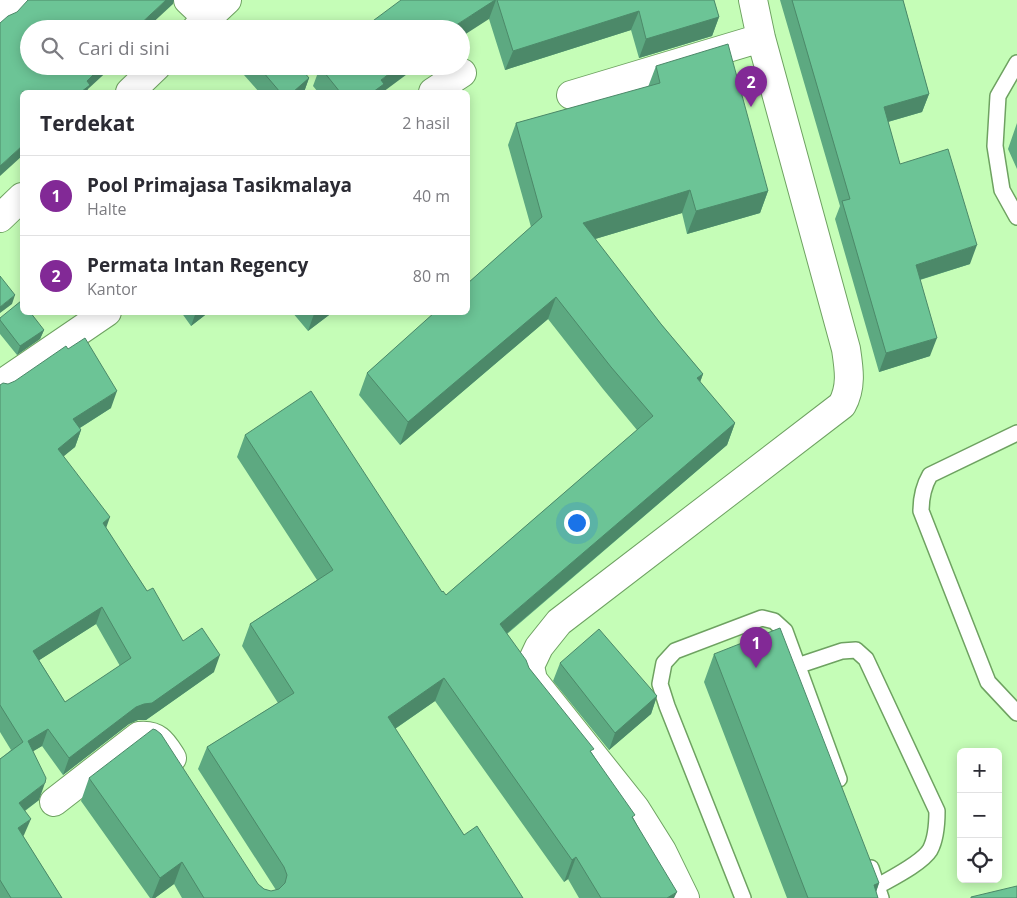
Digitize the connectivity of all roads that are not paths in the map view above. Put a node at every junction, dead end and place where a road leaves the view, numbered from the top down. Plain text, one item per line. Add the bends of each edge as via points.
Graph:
1 (16, 0) edge
2 (227, 0) edge
3 (753, 0) edge
4 (0, 16) edge
5 (197, 16) edge
6 (760, 38) junction
7 (1017, 63) edge
8 (148, 75) edge
9 (459, 75) edge
10 (132, 90) edge
11 (436, 90) edge
12 (571, 95) dead end
13 (20, 198) edge
14 (1017, 217) edge
15 (0, 218) edge
16 (103, 315) edge
17 (0, 384) edge
18 (1017, 433) edge
19 (797, 666) junction
20 (1017, 713) edge
21 (185, 778) edge
22 (844, 794) edge
23 (54, 802) dead end
24 (868, 859) edge
25 (879, 892) edge
26 (685, 898) edge
27 (743, 898) edge

1 - 4 street
2 - 5 street
3 - 6 street
6 - 12 street
6 - 26 street via 846,349 850,384 847,396 842,405 559,622 539,647 530,666 533,680 635,808 662,851
7 - 14 lane via 998,96 995,146 1002,190
8 - 10 street
9 - 11 street
13 - 15 street
16 - 17 street
18 - 20 lane via 930,475 921,497 921,511 988,682
19 - 22 lane
19 - 25 lane via 842,651 856,650 866,659 937,811 936,829 929,850
19 - 27 lane via 785,631 774,621 762,618 675,651 664,663 660,684 667,706
21 - 23 street via 158,739 139,736
24 - 25 lane

